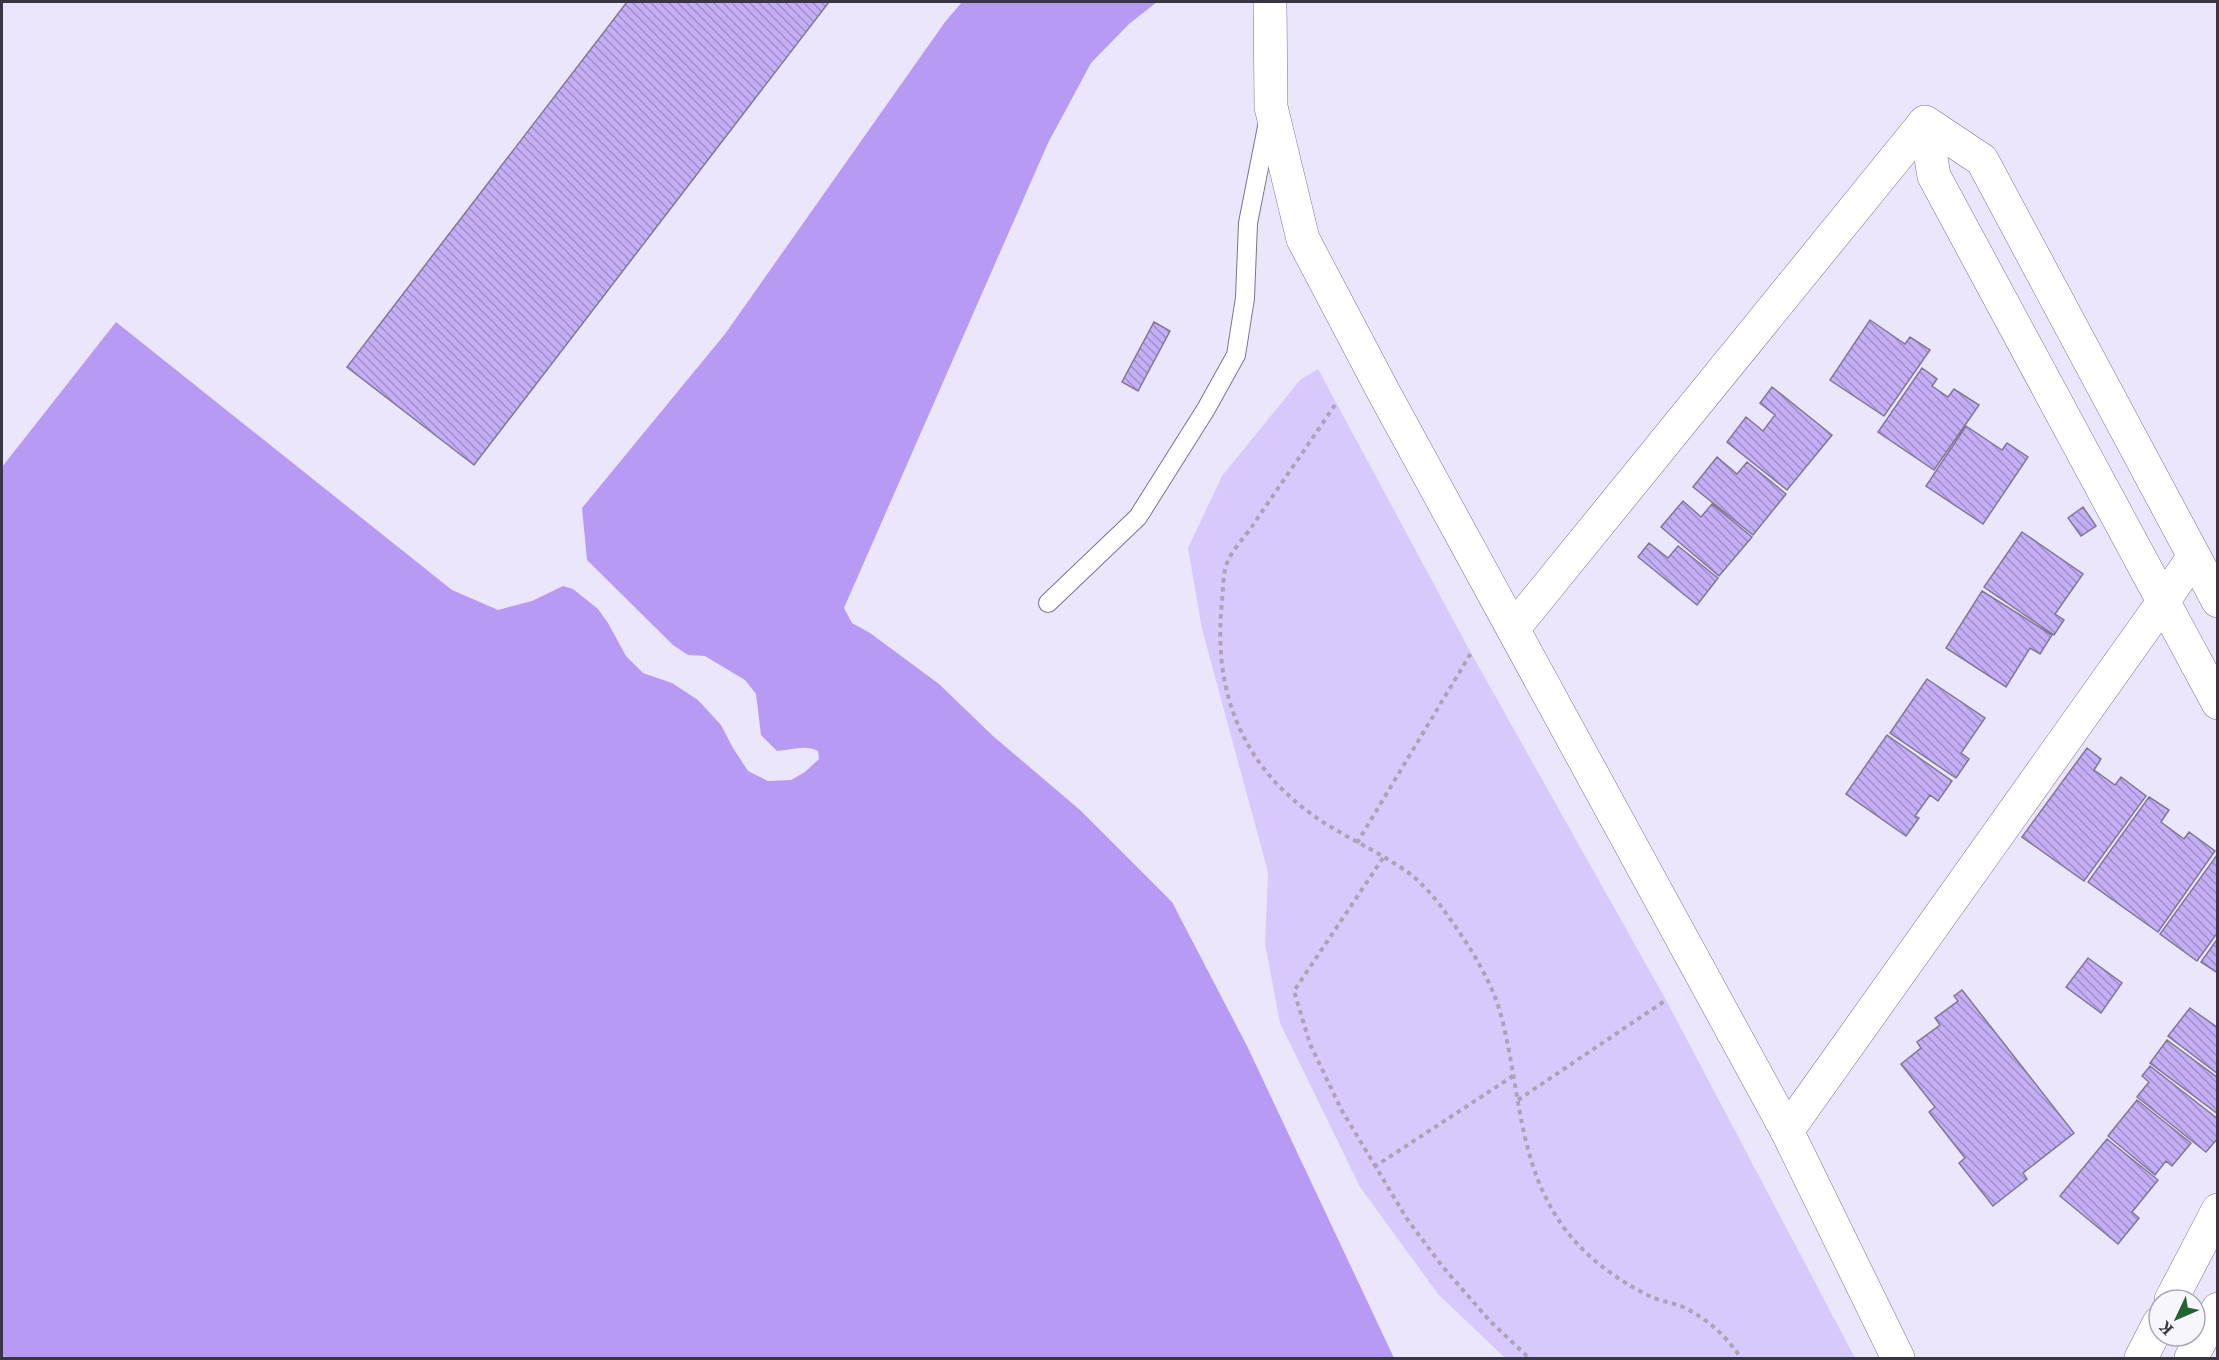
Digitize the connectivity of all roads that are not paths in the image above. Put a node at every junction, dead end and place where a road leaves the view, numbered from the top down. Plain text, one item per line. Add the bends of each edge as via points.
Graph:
1 (1270, 2) edge
2 (1271, 107) junction
3 (1926, 122) junction
4 (2194, 556) junction
5 (2217, 601) edge
6 (2163, 602) junction
7 (1048, 603) dead end
8 (1512, 629) junction
9 (2217, 703) edge
10 (1786, 1131) junction
11 (2217, 1210) edge
12 (2177, 1288) edge
13 (2217, 1309) edge
14 (1898, 1359) edge
15 (2191, 1359) edge

1 - 2 street
2 - 7 lane via 1248,223 1245,298 1236,355 1138,517
2 - 8 street via 1303,239
3 - 4 street via 1982,160
3 - 6 street via 1934,176
3 - 8 street
4 - 5 street
4 - 6 street
6 - 9 street
6 - 10 street
8 - 10 street
10 - 14 street
11 - 12 street
13 - 15 street

